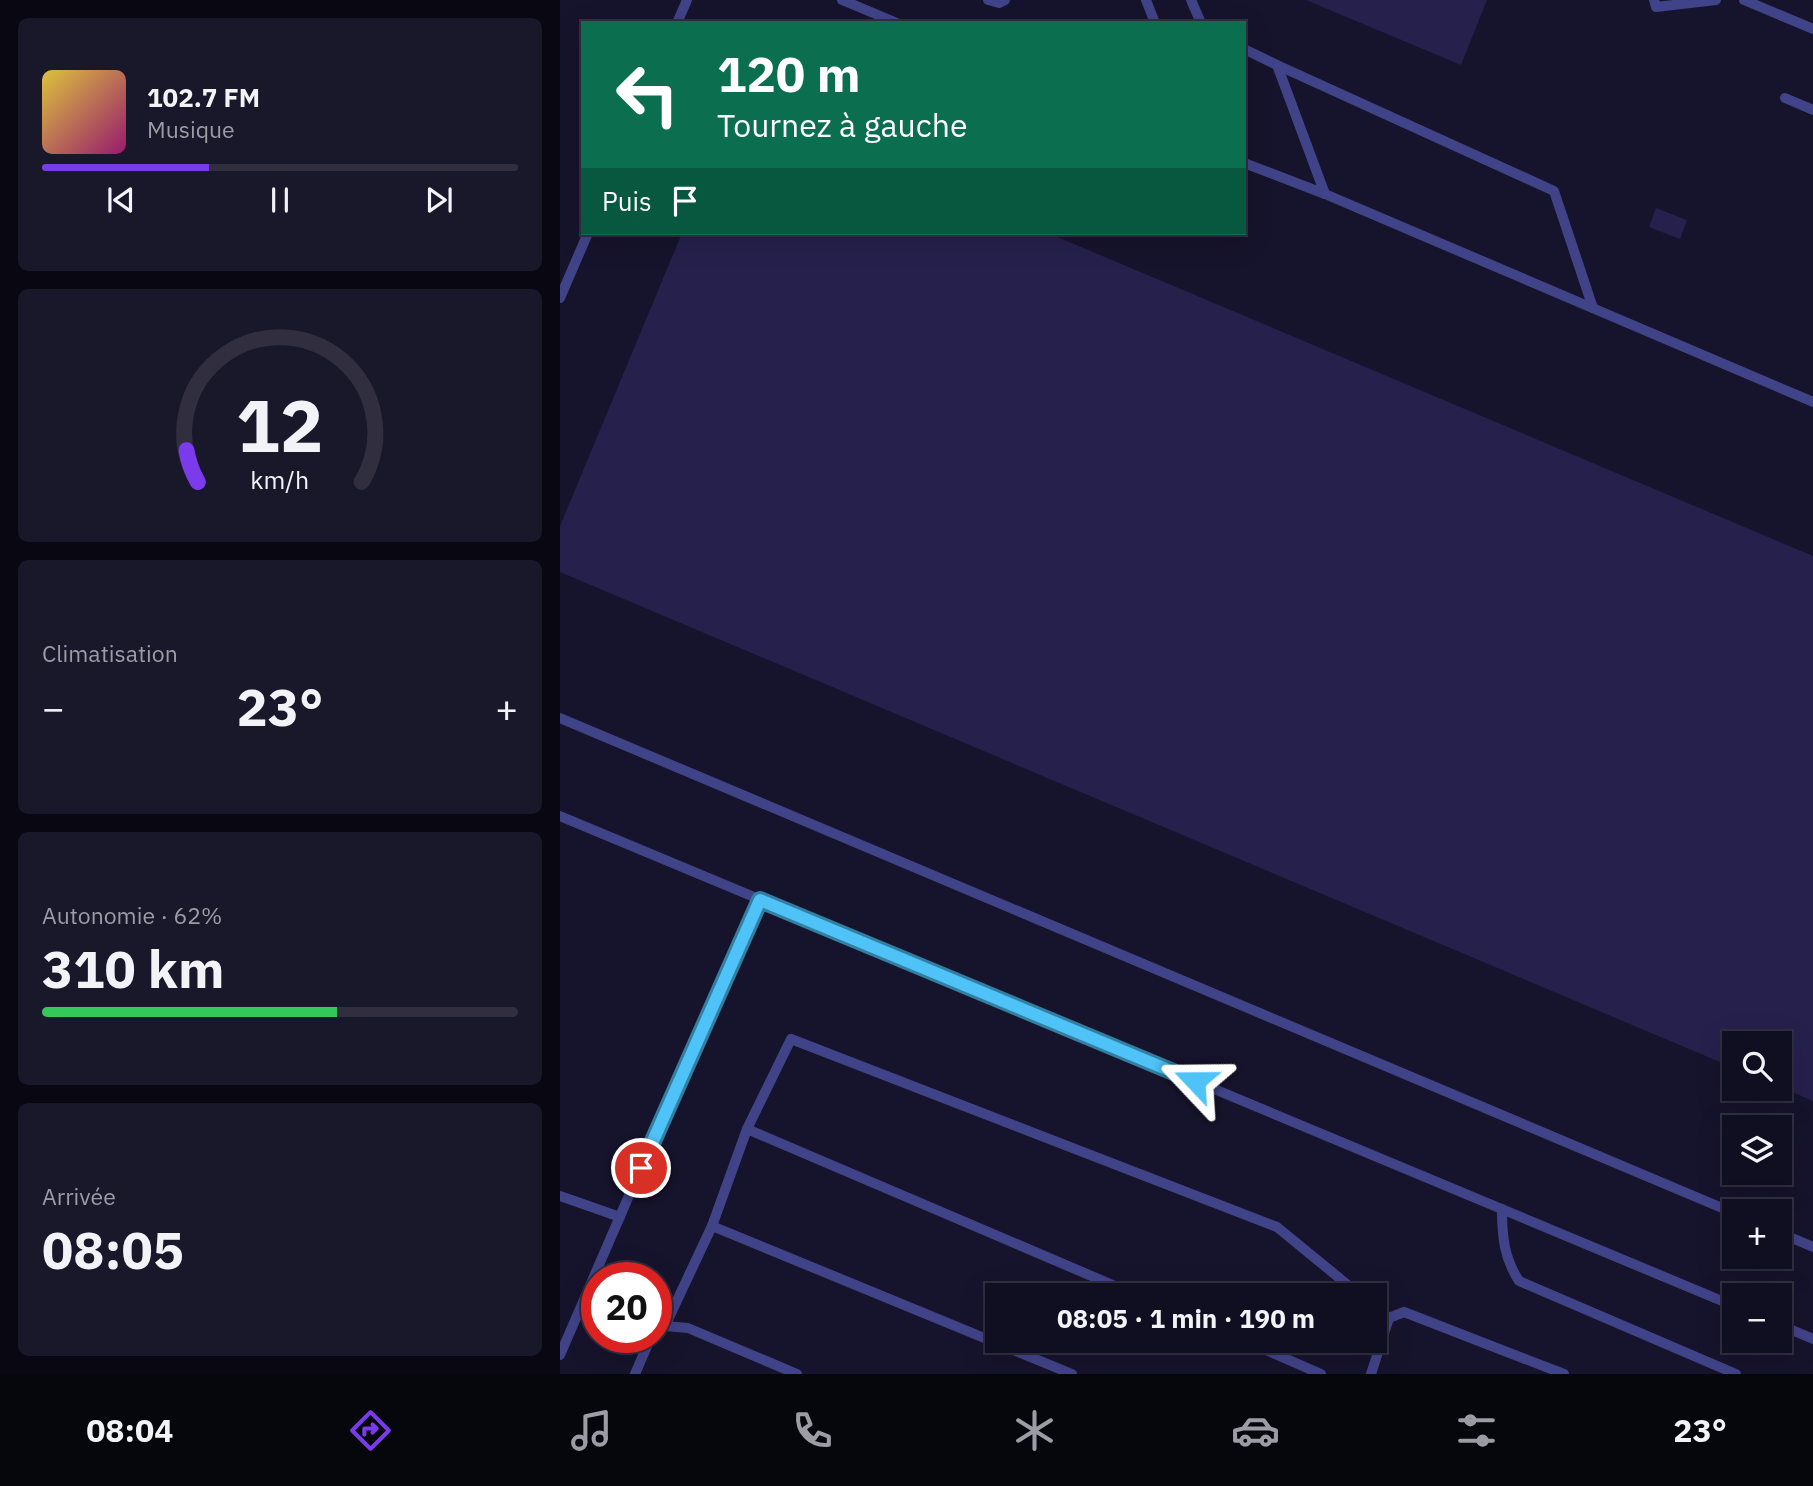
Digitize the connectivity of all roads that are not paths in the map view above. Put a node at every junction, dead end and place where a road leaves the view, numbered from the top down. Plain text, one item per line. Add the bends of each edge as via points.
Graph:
1 (687, 0) edge
2 (842, 0) edge
3 (988, 0) edge
4 (1004, 0) edge
5 (1146, 0) edge
6 (1191, 0) edge
7 (1654, 0) edge
8 (1716, 0) edge
9 (1744, 0) edge
10 (678, 21) edge
11 (892, 21) edge
12 (1154, 21) edge
13 (1200, 21) edge
14 (1813, 29) edge
15 (1246, 50) edge
16 (1277, 65) junction
17 (1785, 98) dead end
18 (1813, 110) edge
19 (1246, 164) edge
20 (1325, 194) junction
21 (587, 235) edge
22 (560, 298) edge
23 (1593, 308) junction
24 (1813, 401) edge
25 (560, 718) edge
26 (560, 816) edge
27 (760, 900) junction
28 (747, 1129) junction
29 (560, 1196) edge
30 (1722, 1208) edge
31 (1502, 1209) junction
32 (620, 1217) junction
33 (712, 1226) junction
34 (1792, 1238) edge
35 (1813, 1247) edge
36 (1108, 1283) edge
37 (1345, 1283) edge
38 (1722, 1301) edge
39 (672, 1307) edge
40 (1389, 1318) joint
41 (672, 1329) edge
42 (1792, 1330) edge
43 (1813, 1339) edge
44 (644, 1353) edge
45 (1273, 1353) edge
46 (560, 1355) edge
47 (635, 1374) edge
48 (797, 1374) edge
49 (1072, 1374) edge
50 (1321, 1374) edge
51 (1371, 1374) edge
52 (1564, 1374) edge
53 (1736, 1374) edge

1 - 10 lane
2 - 11 lane
3 - 4 lane
5 - 12 lane
6 - 13 lane
7 - 8 lane via 1656,7
9 - 14 lane
15 - 16 lane
16 - 20 lane
16 - 23 lane via 1554,191
17 - 18 lane
19 - 20 lane
20 - 23 lane
21 - 22 lane
23 - 24 lane
25 - 30 lane
26 - 27 lane
27 - 31 lane
27 - 32 lane
28 - 33 lane
28 - 36 lane
28 - 37 lane via 791,1039 1277,1227
29 - 32 lane
31 - 38 lane
31 - 53 lane via 1506,1256 1518,1281
32 - 46 lane
33 - 39 lane
33 - 49 lane
34 - 35 lane
40 - 51 lane
40 - 52 lane via 1404,1312
41 - 48 lane via 688,1328
42 - 43 lane
44 - 47 lane
45 - 50 lane

